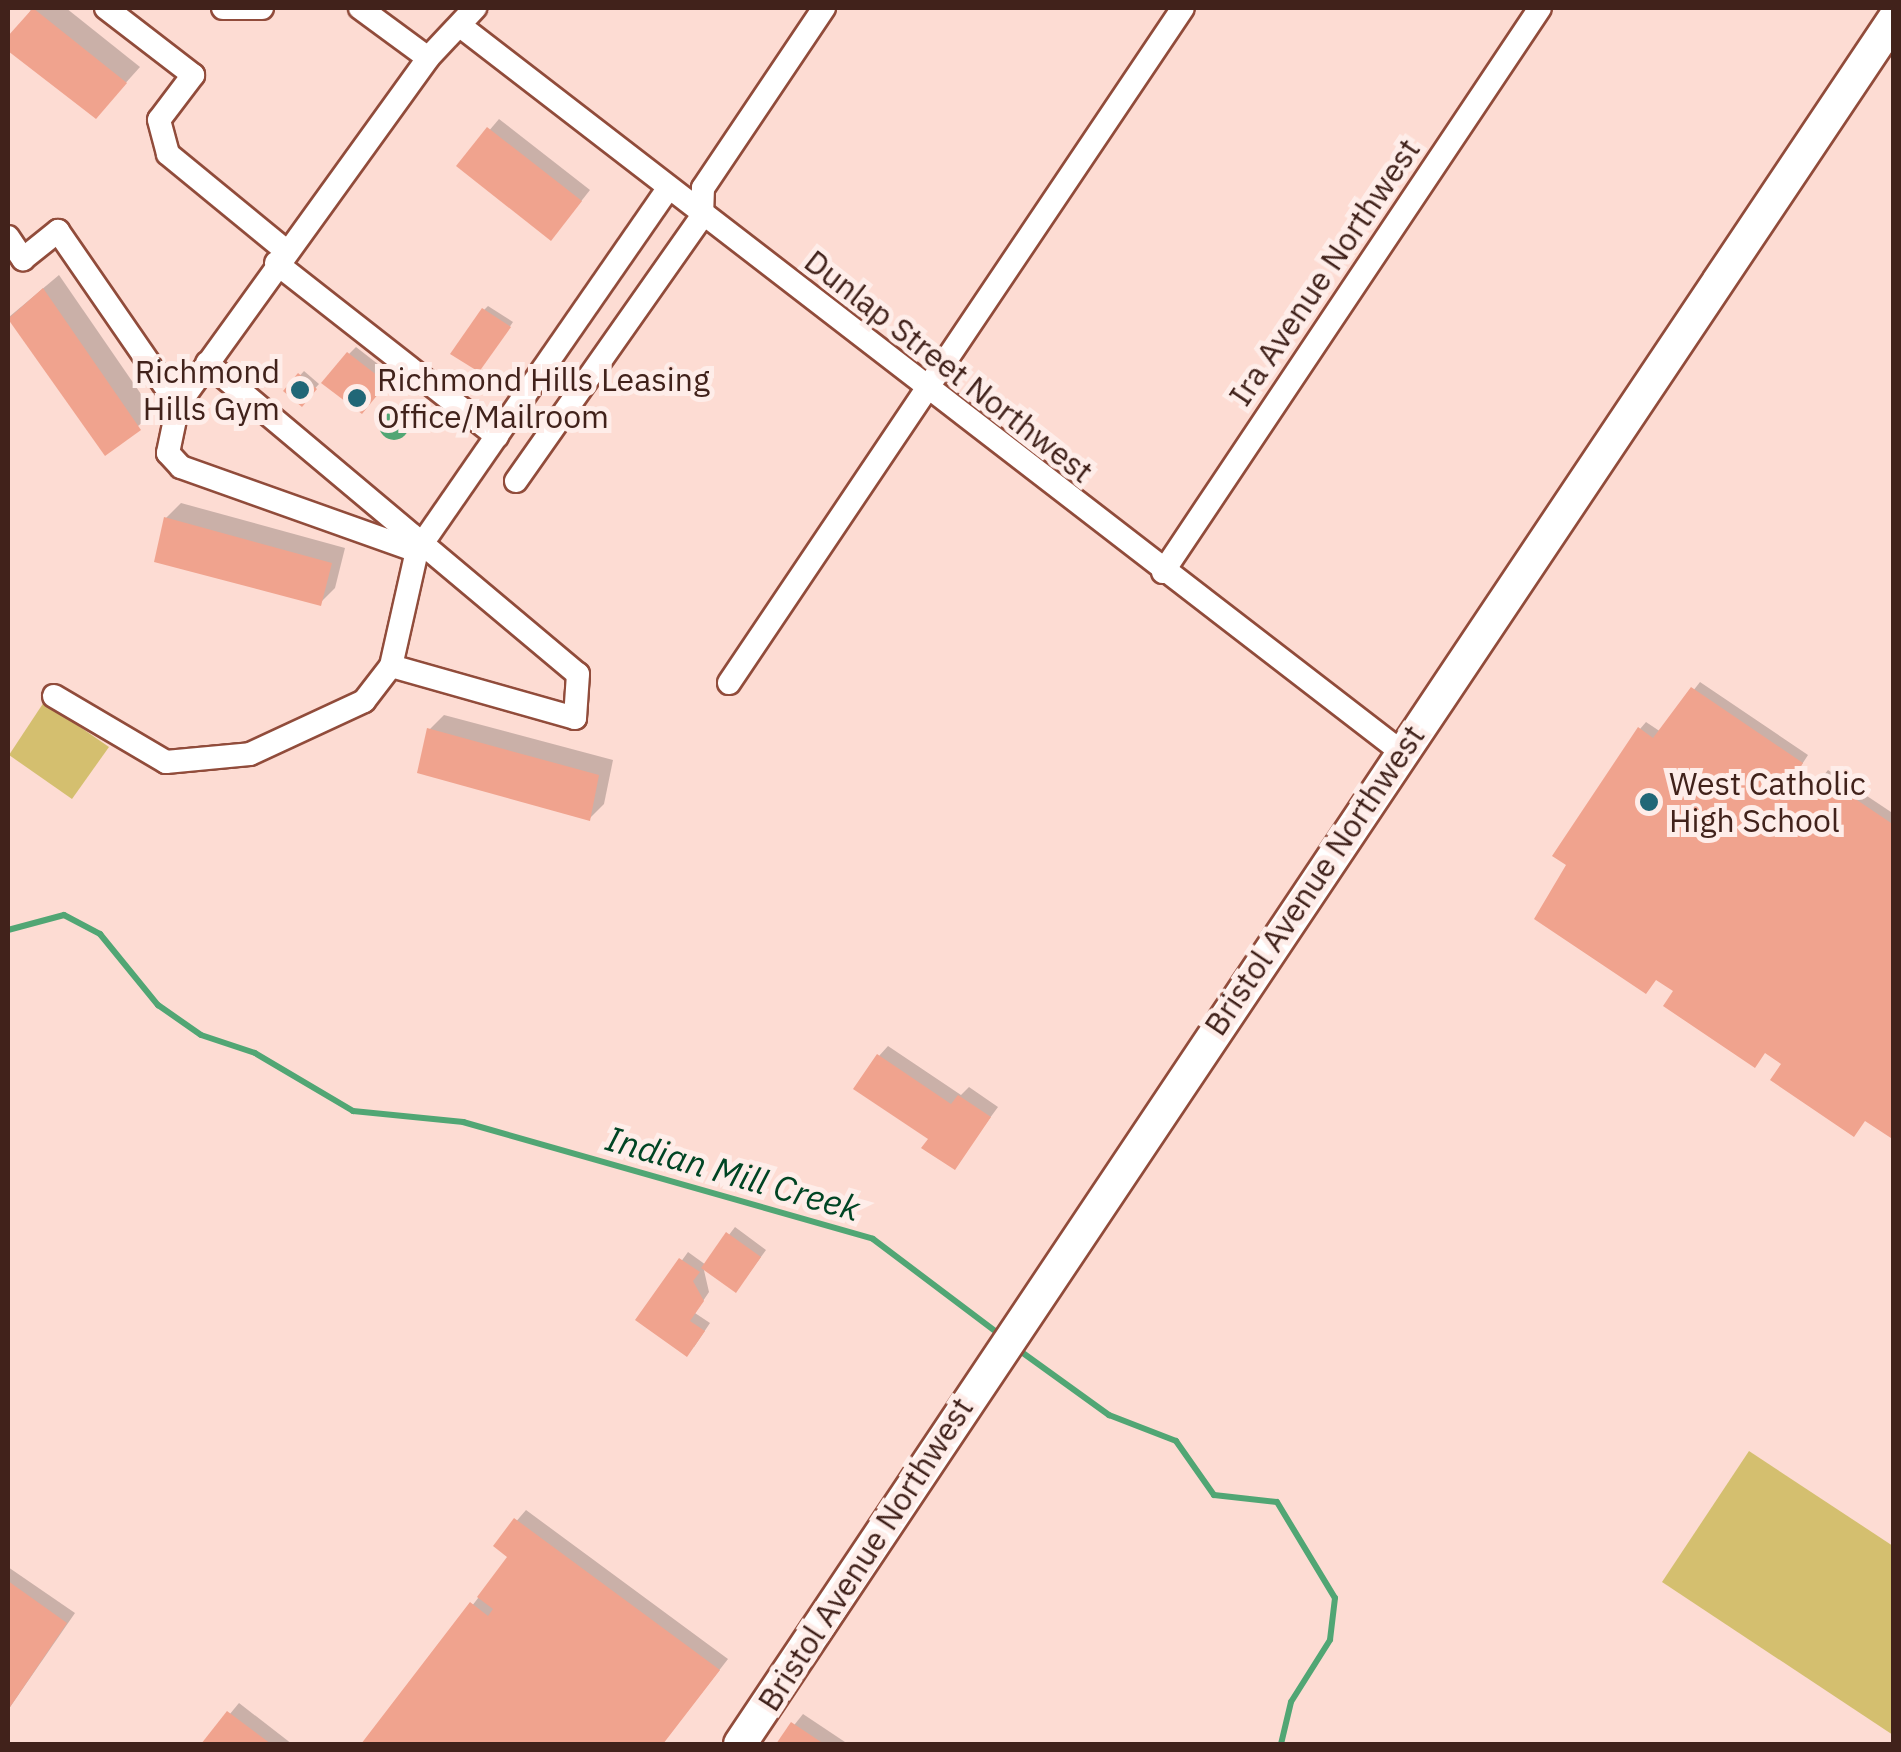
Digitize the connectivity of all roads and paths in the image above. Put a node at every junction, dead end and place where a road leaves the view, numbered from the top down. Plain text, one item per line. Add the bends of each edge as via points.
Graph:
1 (106, 8) edge
2 (223, 8) edge
3 (262, 8) edge
4 (360, 8) edge
5 (824, 8) edge
6 (1183, 8) edge
7 (1540, 8) edge
8 (469, 18) edge
9 (1894, 19) edge
10 (428, 58) junction
11 (668, 190) junction
12 (702, 216) junction
13 (8, 237) edge
14 (280, 257) junction
15 (206, 363) junction
16 (926, 390) junction
17 (178, 405) junction
18 (497, 436) junction
19 (516, 481) dead end
20 (420, 547) junction
21 (1162, 572) junction
22 (391, 666) junction
23 (729, 683) dead end
24 (54, 696) dead end
25 (1400, 751) junction
26 (740, 1744) edge

1 - 14 street via 194,75 159,120 168,154
2 - 3 street
4 - 10 street
5 - 12 street via 702,188
6 - 16 street
7 - 21 street, Ira Avenue Northwest
8 - 10 street
8 - 11 street, Dunlap Street Northwest
9 - 25 street, Bristol Avenue Northwest
10 - 14 street
11 - 12 street, Dunlap Street Northwest
11 - 18 street
12 - 16 street, Dunlap Street Northwest
12 - 19 street
13 - 17 street via 24,259 58,231
14 - 15 street
14 - 18 street
15 - 17 street
15 - 20 street
16 - 21 street, Dunlap Street Northwest
16 - 23 street
17 - 20 street via 168,453 181,468
18 - 20 street
20 - 22 street
20 - 22 street via 578,674 575,718
21 - 25 street, Dunlap Street Northwest
22 - 24 street via 364,701 318,727 214,760 166,762
25 - 26 street, Bristol Avenue Northwest

